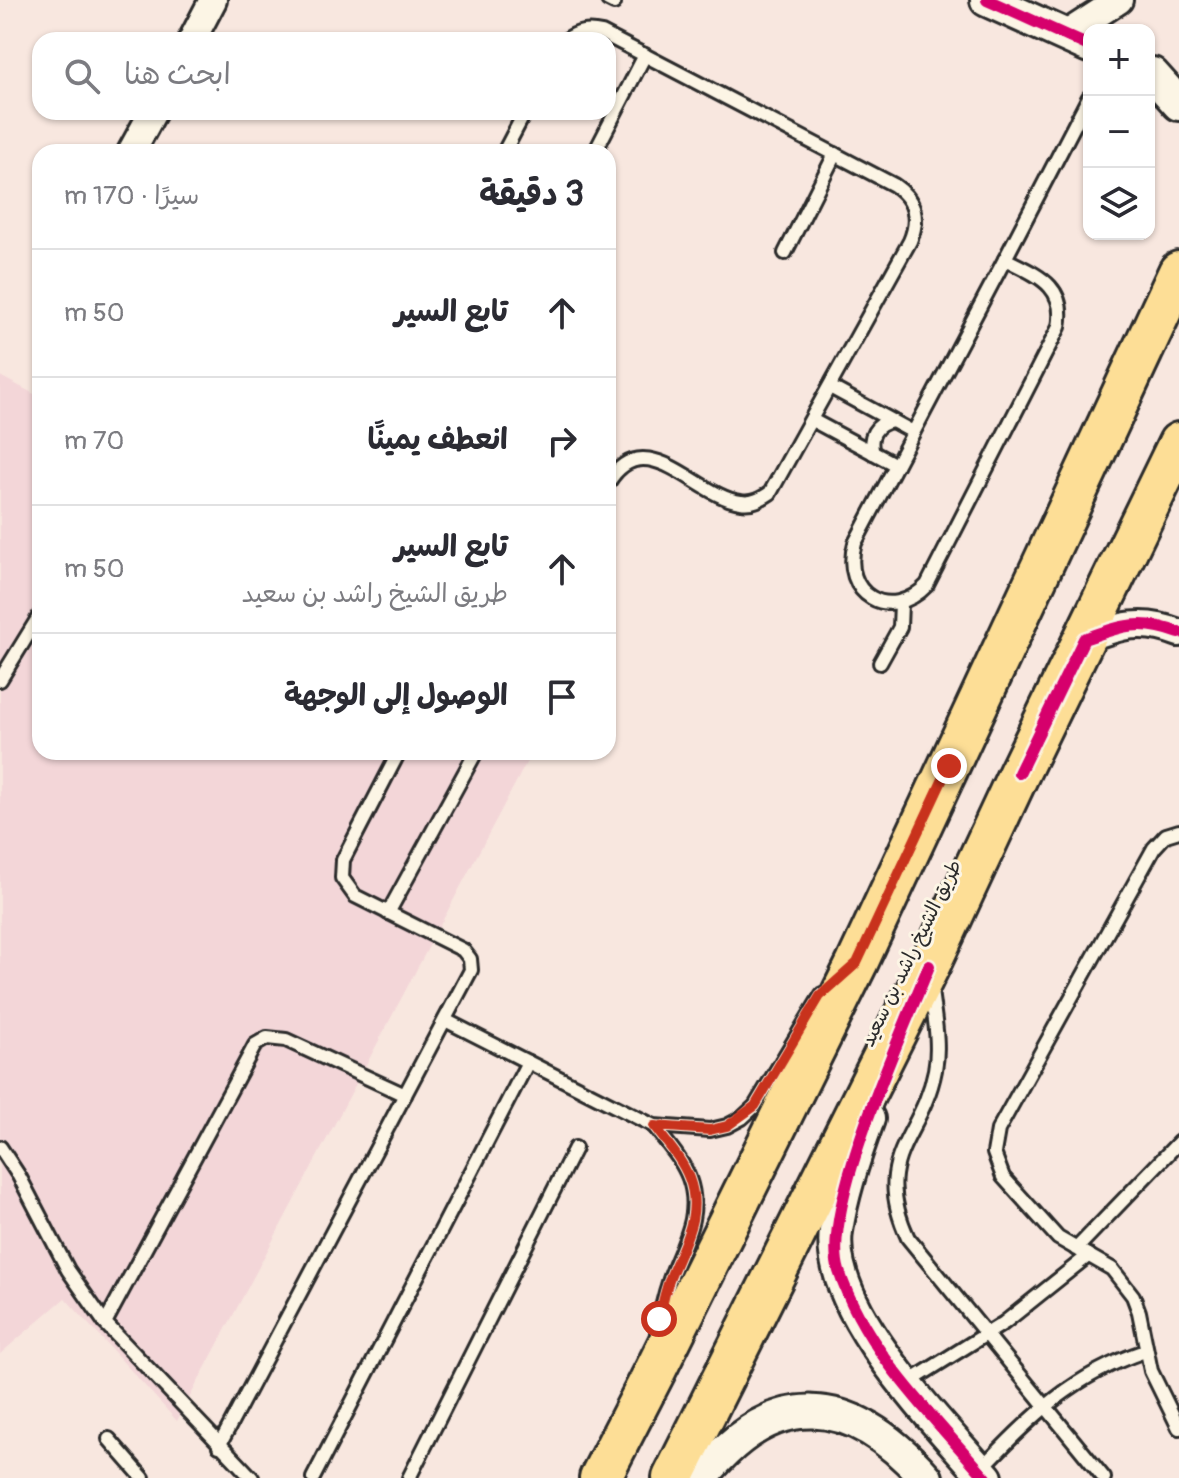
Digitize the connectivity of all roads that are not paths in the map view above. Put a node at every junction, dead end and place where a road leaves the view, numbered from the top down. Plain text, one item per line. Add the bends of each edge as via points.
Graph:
1 (213, 0) edge
2 (987, 0) edge
3 (1119, 0) edge
4 (196, 32) edge
5 (616, 40) edge
6 (1077, 40) edge
7 (645, 55) junction
8 (1160, 74) edge
9 (1179, 104) edge
10 (1083, 109) edge
11 (616, 111) edge
12 (149, 120) edge
13 (521, 120) edge
14 (611, 120) edge
15 (135, 144) edge
16 (508, 144) edge
17 (599, 144) edge
18 (835, 154) junction
19 (785, 253) dead end
20 (1005, 259) junction
21 (1179, 272) edge
22 (830, 387) junction
23 (812, 420) junction
24 (892, 421) junction
25 (913, 432) junction
26 (1179, 443) edge
27 (873, 453) junction
28 (896, 465) junction
29 (616, 472) edge
30 (901, 603) junction
31 (32, 628) edge
32 (1179, 633) edge
33 (880, 663) dead end
34 (0, 680) edge
35 (395, 760) edge
36 (472, 760) edge
37 (1019, 773) junction
38 (1179, 831) edge
39 (388, 913) junction
40 (857, 963) junction
41 (929, 966) junction
42 (445, 1020) junction
43 (528, 1062) junction
44 (405, 1095) junction
45 (654, 1126) junction
46 (1179, 1142) edge
47 (0, 1147) edge
48 (575, 1148) dead end
49 (1076, 1249) junction
50 (1089, 1255) junction
51 (105, 1323) junction
52 (987, 1334) junction
53 (1145, 1351) junction
54 (655, 1371) junction
55 (906, 1384) junction
56 (1045, 1405) junction
57 (1179, 1428) edge
58 (109, 1439) dead end
59 (219, 1446) junction
60 (983, 1474) edge
61 (143, 1478) edge
62 (252, 1478) edge
63 (313, 1478) edge
64 (409, 1478) edge
65 (600, 1478) edge
66 (673, 1478) edge
67 (701, 1478) edge
68 (926, 1478) edge
69 (1104, 1478) edge

1 - 4 street
2 - 6 street
3 - 6 street
5 - 7 lane
7 - 11 lane
7 - 18 lane
8 - 9 street
10 - 20 lane
12 - 15 street
13 - 16 lane
14 - 17 lane
18 - 19 lane
18 - 22 lane via 903,191 916,220 910,241
20 - 25 lane
20 - 30 lane via 1049,284 1060,305 1059,327 927,585
21 - 40 main road
22 - 23 lane
22 - 24 lane
23 - 27 lane
23 - 29 lane via 777,485 751,502 730,500 654,459 629,462
24 - 25 lane
24 - 27 lane via 874,432
25 - 28 lane
26 - 37 main road, طريق الشيخ راشد بن سعيد
27 - 28 lane
28 - 30 lane via 851,558 859,588 871,598
30 - 33 lane via 900,627
31 - 34 lane
32 - 37 street via 1121,625 1084,639
35 - 39 lane via 341,869 349,891
36 - 39 lane
37 - 41 main road, طريق الشيخ راشد بن سعيد
38 - 49 lane via 1166,835 1154,848 994,1141 1003,1177 1051,1230
39 - 42 lane via 463,950 470,959 471,970
40 - 45 lane via 820,996 766,1092 742,1118 710,1130
40 - 54 main road
41 - 52 lane via 937,1059 931,1086 898,1158 897,1209 908,1238
41 - 55 street via 859,1141 836,1233 839,1269 863,1326
41 - 66 main road, طريق الشيخ راشد بن سعيد
42 - 43 lane
42 - 44 lane
43 - 45 lane
43 - 63 lane
44 - 51 lane via 286,1040 267,1038 255,1045
44 - 59 lane
45 - 54 lane via 682,1163 694,1208 690,1234 661,1308
46 - 49 lane
47 - 51 lane via 68,1270
48 - 64 lane
49 - 50 lane
50 - 52 lane
50 - 53 lane via 1112,1269 1133,1296
51 - 59 lane
52 - 55 lane
52 - 56 lane
53 - 56 lane via 1101,1368
53 - 57 lane
54 - 65 main road
55 - 60 street
56 - 60 lane
56 - 69 lane
58 - 61 lane
59 - 62 lane
67 - 68 street via 747,1431 783,1414 809,1410 851,1418

